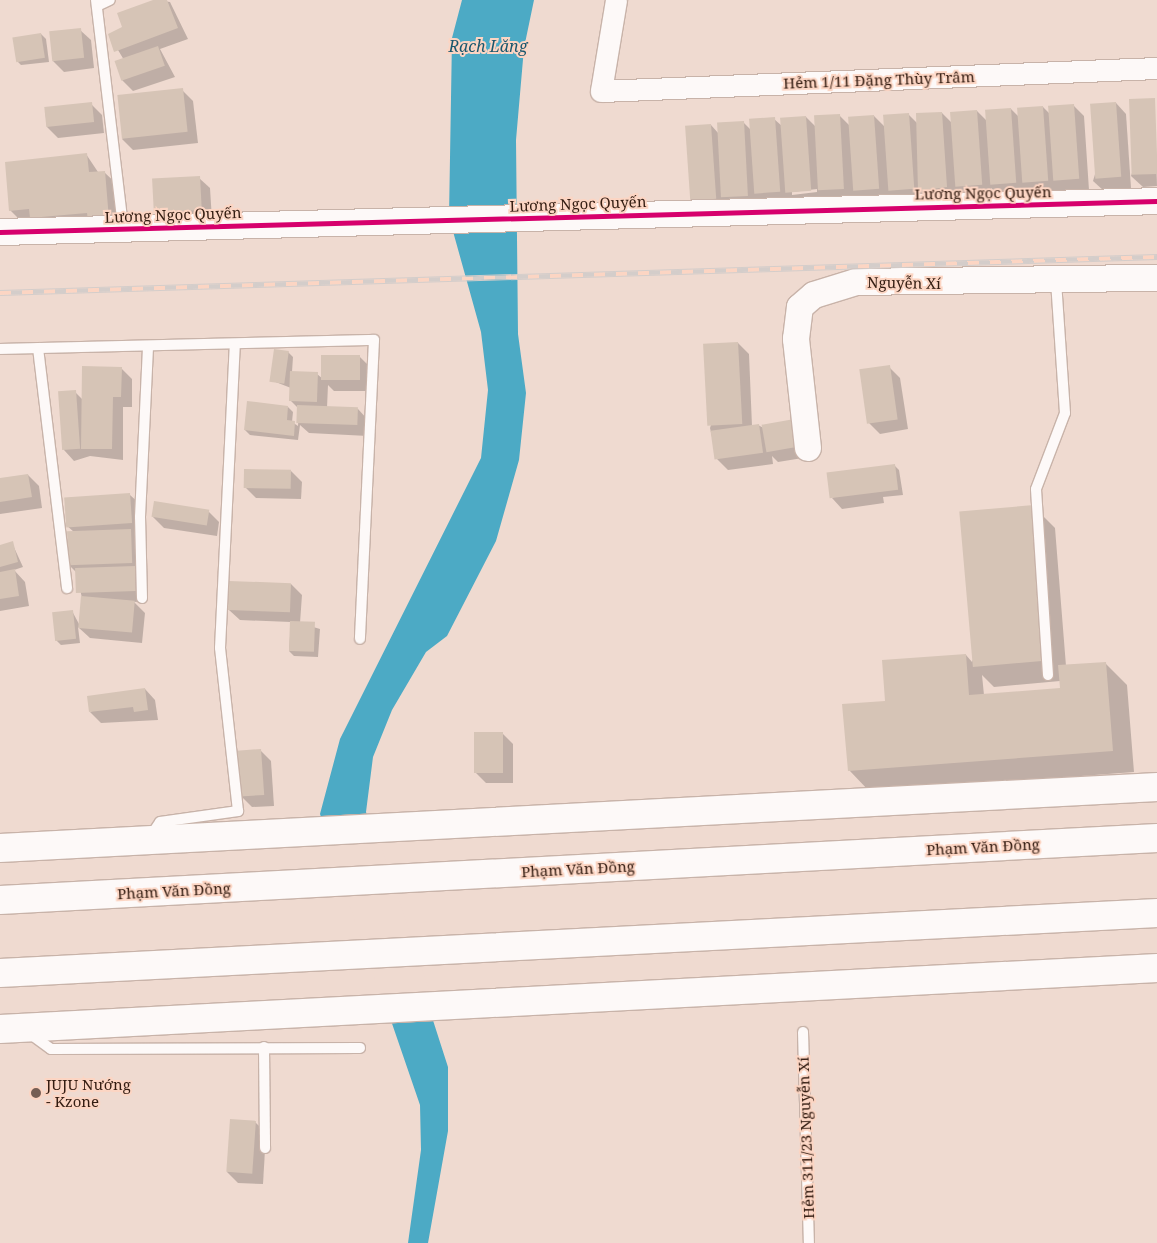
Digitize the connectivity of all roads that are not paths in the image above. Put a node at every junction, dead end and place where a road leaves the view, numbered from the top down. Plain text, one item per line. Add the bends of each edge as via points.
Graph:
1 (110, 0) edge
2 (616, 0) edge
3 (96, 3) edge
4 (1157, 68) edge
5 (1157, 201) edge
6 (123, 229) junction
7 (0, 232) edge
8 (1157, 278) edge
9 (1056, 281) junction
10 (235, 345) junction
11 (38, 348) junction
12 (148, 348) junction
13 (0, 349) edge
14 (808, 448) dead end
15 (67, 588) dead end
16 (142, 598) dead end
17 (360, 639) dead end
18 (1048, 675) dead end
19 (1157, 787) edge
20 (1157, 838) edge
21 (157, 840) junction
22 (0, 848) edge
23 (0, 900) edge
24 (1157, 913) edge
25 (1157, 968) edge
26 (0, 974) edge
27 (11, 1029) edge
28 (803, 1032) dead end
29 (264, 1047) junction
30 (360, 1048) dead end
31 (265, 1148) dead end
32 (809, 1243) edge

1 - 3 lane
2 - 4 street, Hẻm 1/11 Đặng Thùy Trâm via 601,91
3 - 6 lane
5 - 6 street, Lương Ngọc Quyến
6 - 7 street, Lương Ngọc Quyến
8 - 9 street, Nguyễn Xí
9 - 14 street, Nguyễn Xí via 856,282 814,295 800,307 796,339
9 - 18 lane via 1065,413 1036,489
10 - 12 lane
10 - 17 lane via 374,340
10 - 21 lane via 220,648 238,811 160,822
11 - 12 lane
11 - 13 lane
11 - 15 lane
12 - 16 lane via 140,517
19 - 21 main road
20 - 23 main road, Phạm Văn Đồng
21 - 22 main road
24 - 26 main road
25 - 27 main road
27 - 29 lane via 51,1049
28 - 32 lane, Hẻm 311/23 Nguyễn Xí
29 - 30 lane
29 - 31 lane

